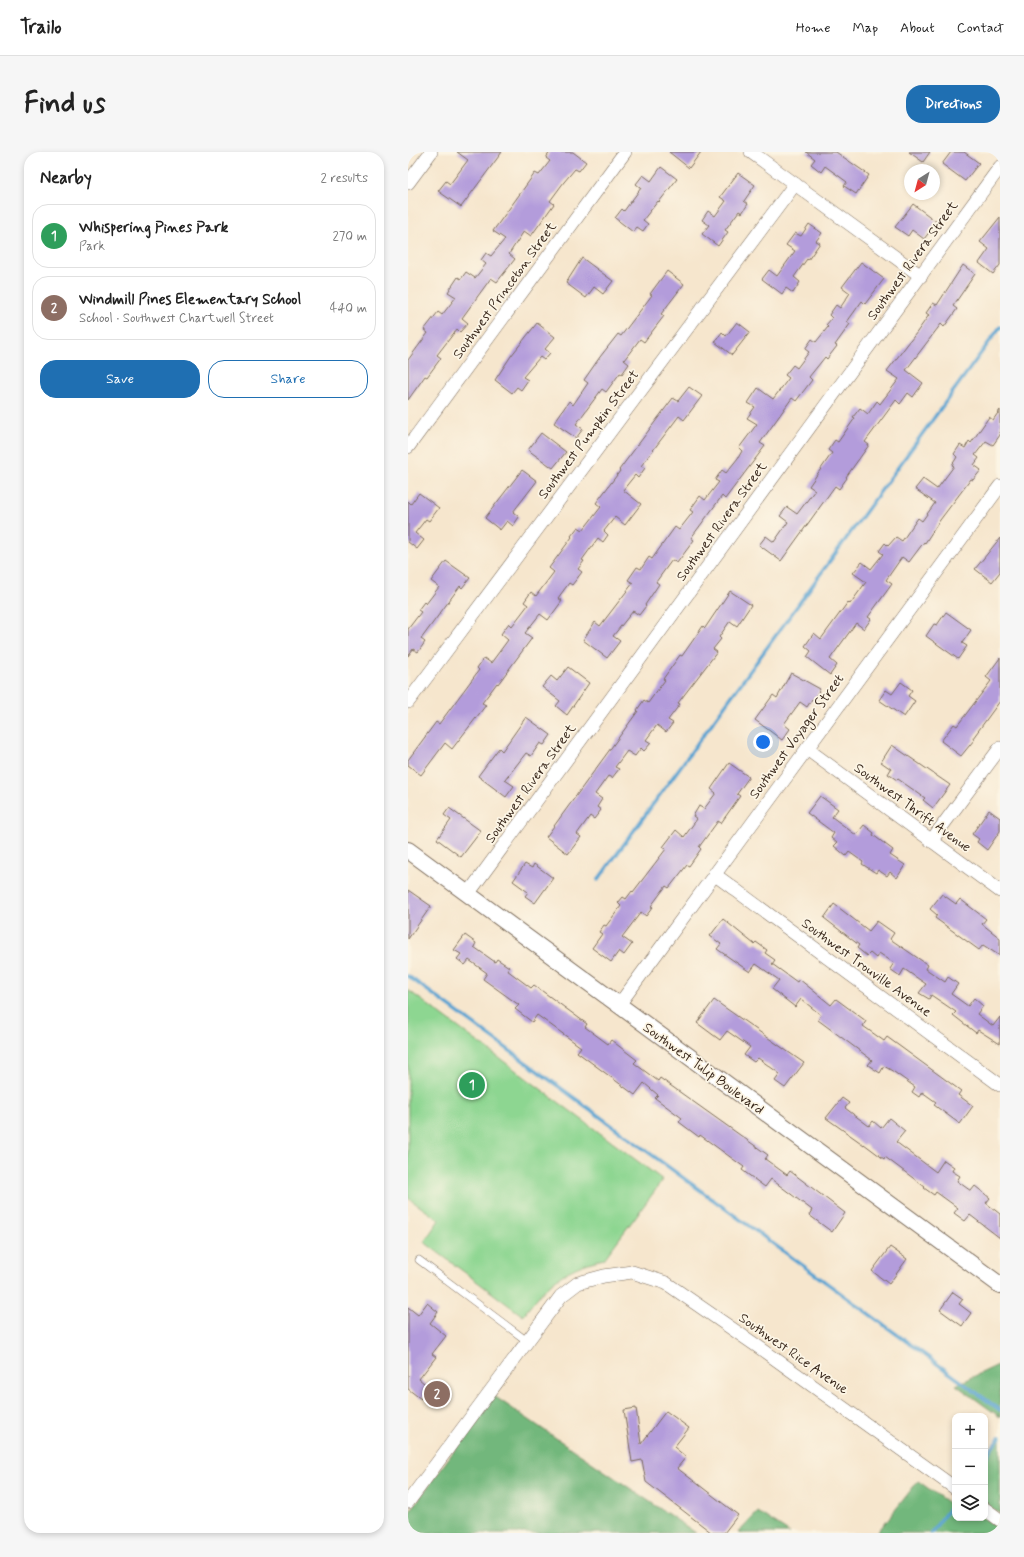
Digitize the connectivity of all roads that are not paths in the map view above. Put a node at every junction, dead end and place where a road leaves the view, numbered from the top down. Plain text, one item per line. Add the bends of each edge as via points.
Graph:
1 (431, 152) edge
2 (625, 152) edge
3 (751, 152) edge
4 (1000, 167) edge
5 (408, 183) edge
6 (795, 184) junction
7 (921, 276) junction
8 (408, 447) edge
9 (1000, 486) edge
10 (408, 702) edge
11 (1000, 748) edge
12 (807, 749) junction
13 (931, 841) junction
14 (408, 850) edge
15 (714, 874) junction
16 (1000, 891) edge
17 (468, 894) junction
18 (618, 1006) junction
19 (1000, 1085) edge
20 (419, 1260) dead end
21 (1000, 1284) edge
22 (527, 1341) junction
23 (952, 1486) edge
24 (408, 1502) edge
25 (988, 1511) edge
26 (1000, 1520) edge

1 - 5 street
2 - 8 street, Southwest Princeton Street
3 - 6 street
4 - 7 street, Southwest Rivera Street
6 - 7 street
6 - 10 street, Southwest Pumpkin Street
7 - 17 street, Southwest Rivera Street
9 - 12 street, Southwest Voyager Street
11 - 13 street
12 - 13 street, Southwest Thrift Avenue
12 - 15 street, Southwest Voyager Street
13 - 16 street, Southwest Thrift Avenue
14 - 17 street, Southwest Tulip Boulevard
15 - 18 street, Southwest Voyager Street
15 - 19 street, Southwest Trouville Avenue
17 - 18 street, Southwest Tulip Boulevard
18 - 21 street, Southwest Tulip Boulevard
20 - 22 lane
22 - 23 street, Southwest Rice Avenue via 561,1296 578,1283 632,1272 666,1283
22 - 24 street, Southwest Rice Avenue
25 - 26 street

